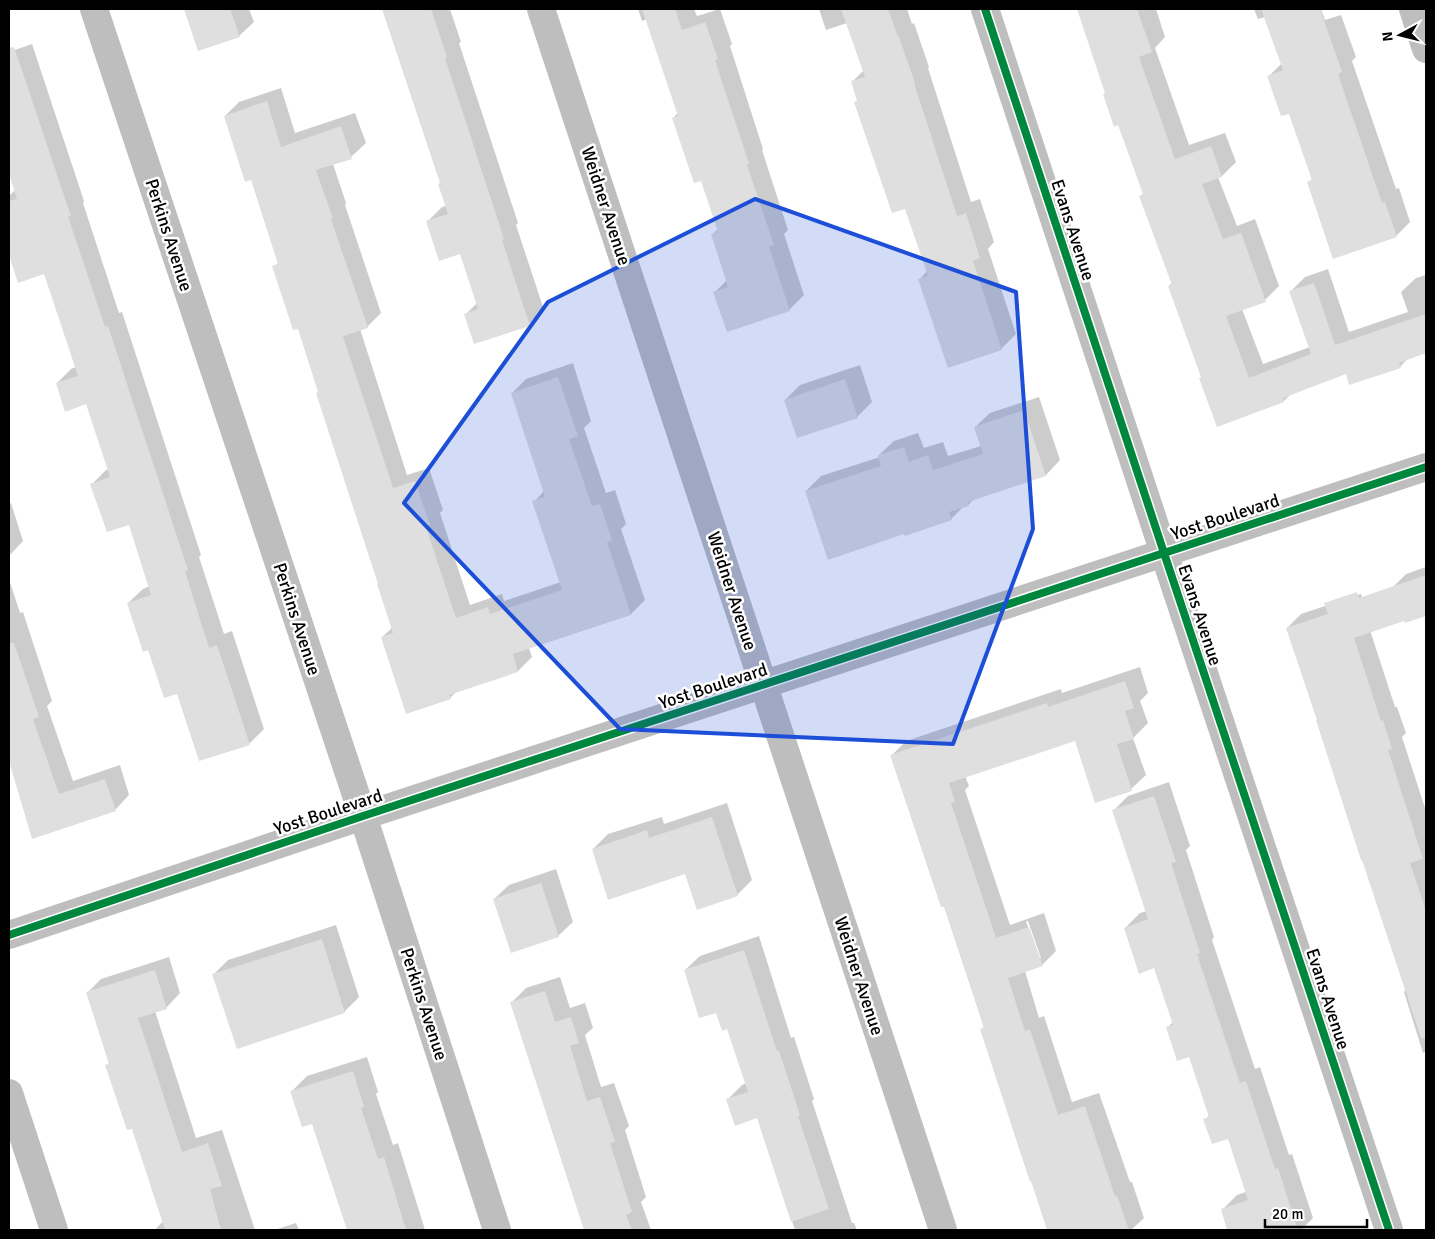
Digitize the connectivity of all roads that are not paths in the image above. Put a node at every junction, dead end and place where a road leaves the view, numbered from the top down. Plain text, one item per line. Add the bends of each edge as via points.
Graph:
1 (94, 9) edge
2 (541, 9) edge
3 (985, 9) edge
4 (1413, 9) edge
5 (1426, 49) edge
6 (1426, 466) edge
7 (1164, 553) junction
8 (763, 685) junction
9 (363, 816) junction
10 (9, 935) edge
11 (9, 1093) edge
12 (54, 1230) edge
13 (497, 1230) edge
14 (943, 1230) edge
15 (1389, 1230) edge

1 - 9 street, Perkins Avenue
2 - 8 street, Weidner Avenue
3 - 7 street, Evans Avenue
4 - 5 street
6 - 7 street, Yost Boulevard
7 - 8 street, Yost Boulevard
7 - 15 street, Evans Avenue
8 - 9 street, Yost Boulevard
8 - 14 street, Weidner Avenue
9 - 10 street, Yost Boulevard
9 - 13 street, Perkins Avenue
11 - 12 street

